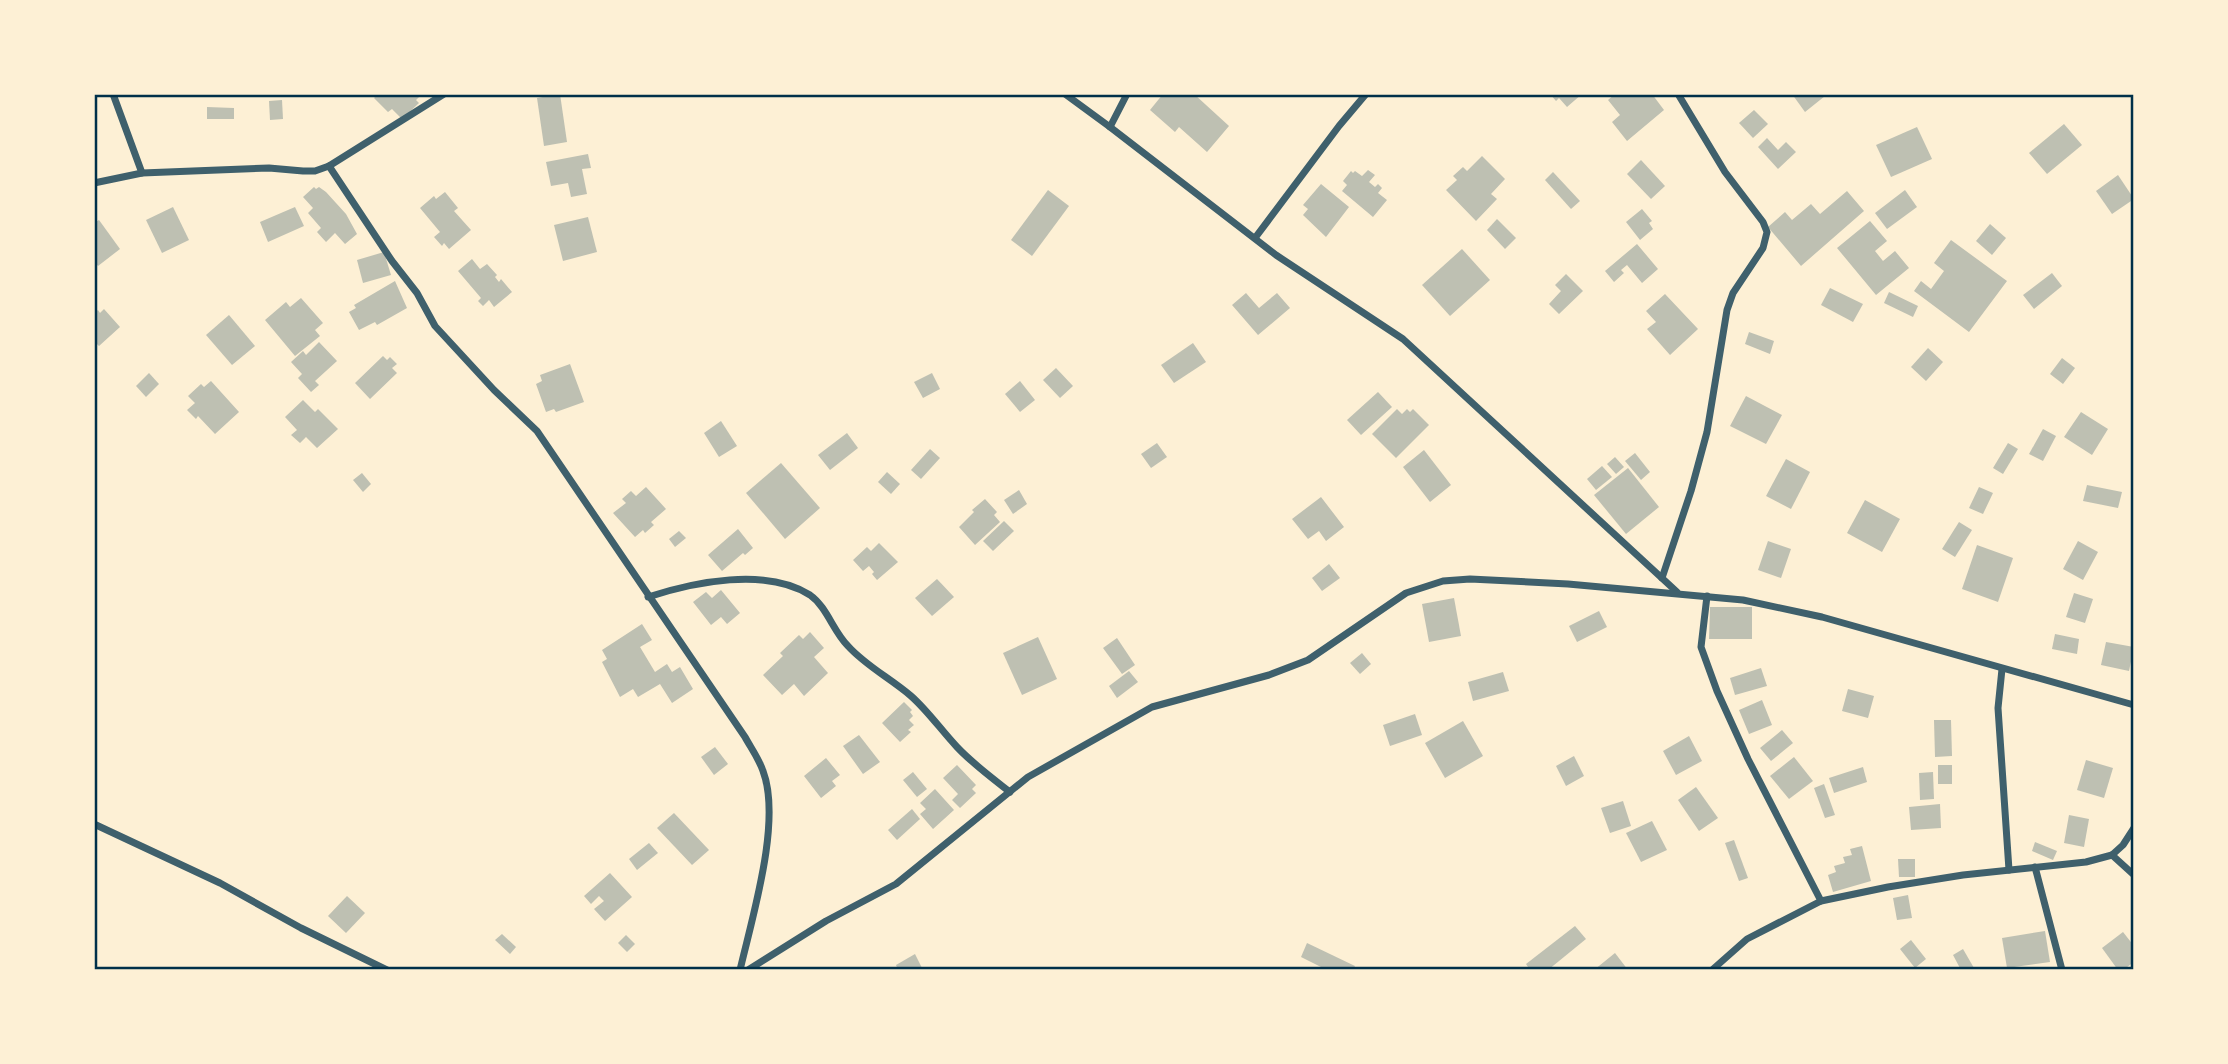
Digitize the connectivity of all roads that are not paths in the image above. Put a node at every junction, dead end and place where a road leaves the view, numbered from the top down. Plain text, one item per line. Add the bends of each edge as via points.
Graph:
1 (113, 94) edge
2 (444, 94) edge
3 (1065, 94) edge
4 (1127, 94) edge
5 (1366, 94) edge
6 (1678, 94) edge
7 (1110, 127) junction
8 (329, 166) junction
9 (142, 173) junction
10 (94, 183) edge
11 (1255, 238) junction
12 (1662, 578) junction
13 (1677, 592) junction
14 (1707, 596) junction
15 (649, 597) junction
16 (2002, 668) junction
17 (2133, 705) edge
18 (1010, 792) junction
19 (94, 824) edge
20 (2133, 828) edge
21 (2112, 855) junction
22 (2035, 867) junction
23 (2009, 870) junction
24 (2133, 875) edge
25 (1821, 901) junction
26 (387, 970) edge
27 (740, 970) edge
28 (748, 970) edge
29 (1712, 970) edge
30 (2062, 970) edge

1 - 9 street
2 - 8 street
3 - 7 street
4 - 7 street
5 - 11 street
6 - 12 street via 1767,232 1763,248 1727,310 1707,432
7 - 11 street
8 - 9 street via 315,171 269,168
8 - 15 street via 435,326 537,430
9 - 10 street
11 - 12 street via 1403,339
12 - 13 street
13 - 14 street
13 - 18 street via 1443,581 1406,593 1308,660 1152,707 1028,777
14 - 16 street via 1822,617
14 - 25 street via 1701,647 1717,691
15 - 18 street via 680,587 754,580 810,595 847,646 912,697 959,749
15 - 27 street via 764,772 770,813
16 - 17 street
16 - 23 street via 1998,708
18 - 28 street via 896,884
19 - 26 street
20 - 21 street
21 - 22 street
21 - 24 street
22 - 23 street
22 - 30 street
23 - 25 street
25 - 29 street via 1747,939

